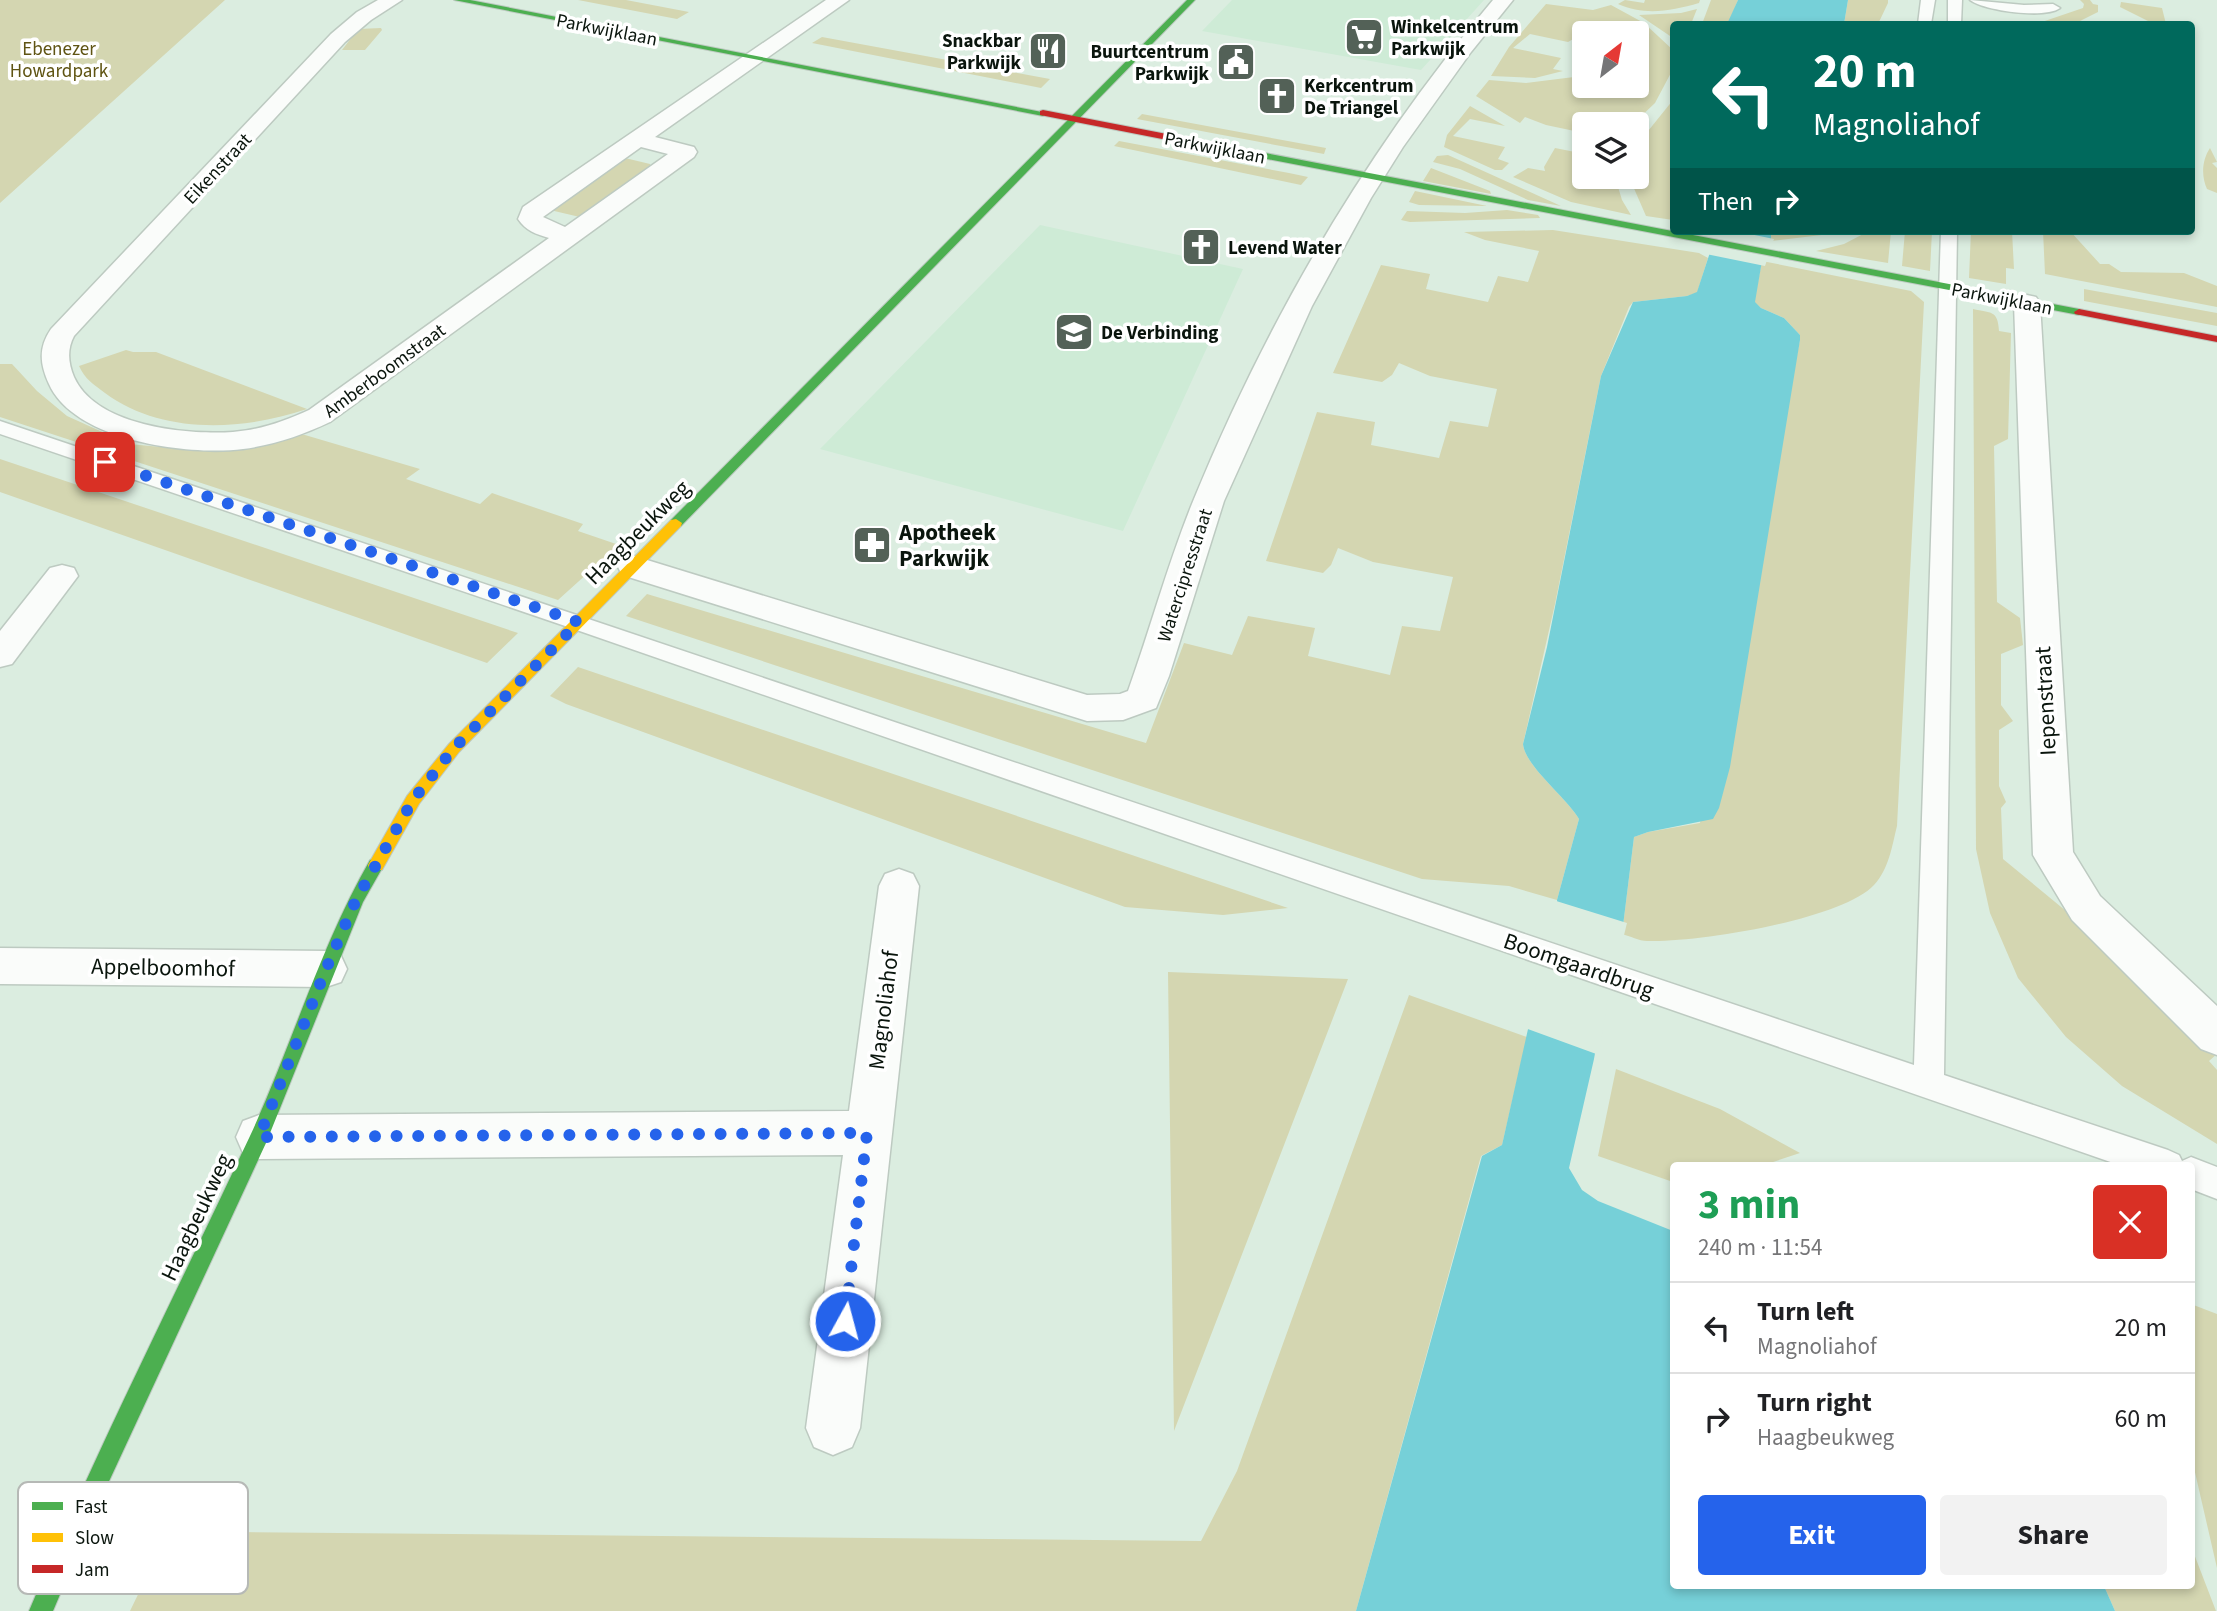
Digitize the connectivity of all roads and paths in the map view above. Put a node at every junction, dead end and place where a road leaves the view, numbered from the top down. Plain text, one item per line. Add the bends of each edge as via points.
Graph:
1 (392, 0) edge
2 (458, 0) edge
3 (839, 0) edge
4 (1191, 0) edge
5 (1503, 0) edge
6 (1928, 0) edge
7 (1955, 0) edge
8 (1977, 0) edge
9 (2056, 4) edge
10 (2017, 20) dead end
11 (1925, 21) edge
12 (1955, 21) edge
13 (756, 58) junction
14 (1073, 119) junction
15 (637, 139) junction
16 (1372, 177) junction
17 (1950, 235) edge
18 (568, 236) junction
19 (1948, 288) junction
20 (2027, 303) junction
21 (2217, 339) edge
22 (55, 348) joint
23 (0, 427) edge
24 (634, 566) junction
25 (62, 576) dead end
26 (579, 622) junction
27 (0, 655) edge
28 (899, 886) dead end
29 (0, 965) edge
30 (326, 969) junction
31 (2217, 1035) edge
32 (1929, 1082) junction
33 (867, 1133) junction
34 (259, 1137) junction
35 (2157, 1162) edge
36 (2195, 1175) edge
37 (2217, 1182) edge
38 (833, 1428) dead end
39 (97, 1482) edge
40 (49, 1594) edge
41 (41, 1611) edge

1 - 22 street, Eikenstraat via 338,38 64,330
2 - 13 street, Parkwijklaan
3 - 13 street
4 - 14 street, Haagbeukweg
5 - 16 street, Watercipresstraat via 1437,80
6 - 11 lane
7 - 12 lane
8 - 9 lane via 2028,10
9 - 10 lane
13 - 14 street, Parkwijklaan
13 - 15 street
14 - 16 street, Parkwijklaan
14 - 24 street, Haagbeukweg
15 - 18 street via 532,212 530,219 538,226
15 - 18 street, Amberboomstraat via 686,152
16 - 19 street, Parkwijklaan
16 - 24 street, Watercipresstraat via 1278,343 1211,497 1143,699 1122,707 1087,708
17 - 19 lane
18 - 22 street, Amberboomstraat via 331,410 314,420 256,437 175,440 94,414 64,389
19 - 20 street, Parkwijklaan
19 - 32 lane
20 - 21 street, Parkwijklaan
20 - 31 street, Iepenstraat via 2053,855 2086,908
23 - 26 lane, Boomgaardbrug
24 - 26 street, Haagbeukweg
25 - 27 street
26 - 30 street, Haagbeukweg via 454,748 413,800 356,900
26 - 32 lane, Boomgaardbrug
28 - 33 street, Magnoliahof
29 - 30 street, Appelboomhof
30 - 34 street, Haagbeukweg
32 - 35 lane, Boomgaardbrug
33 - 34 street
33 - 38 street, Magnoliahof
34 - 39 street, Haagbeukweg
36 - 37 lane
40 - 41 street, Haagbeukweg

